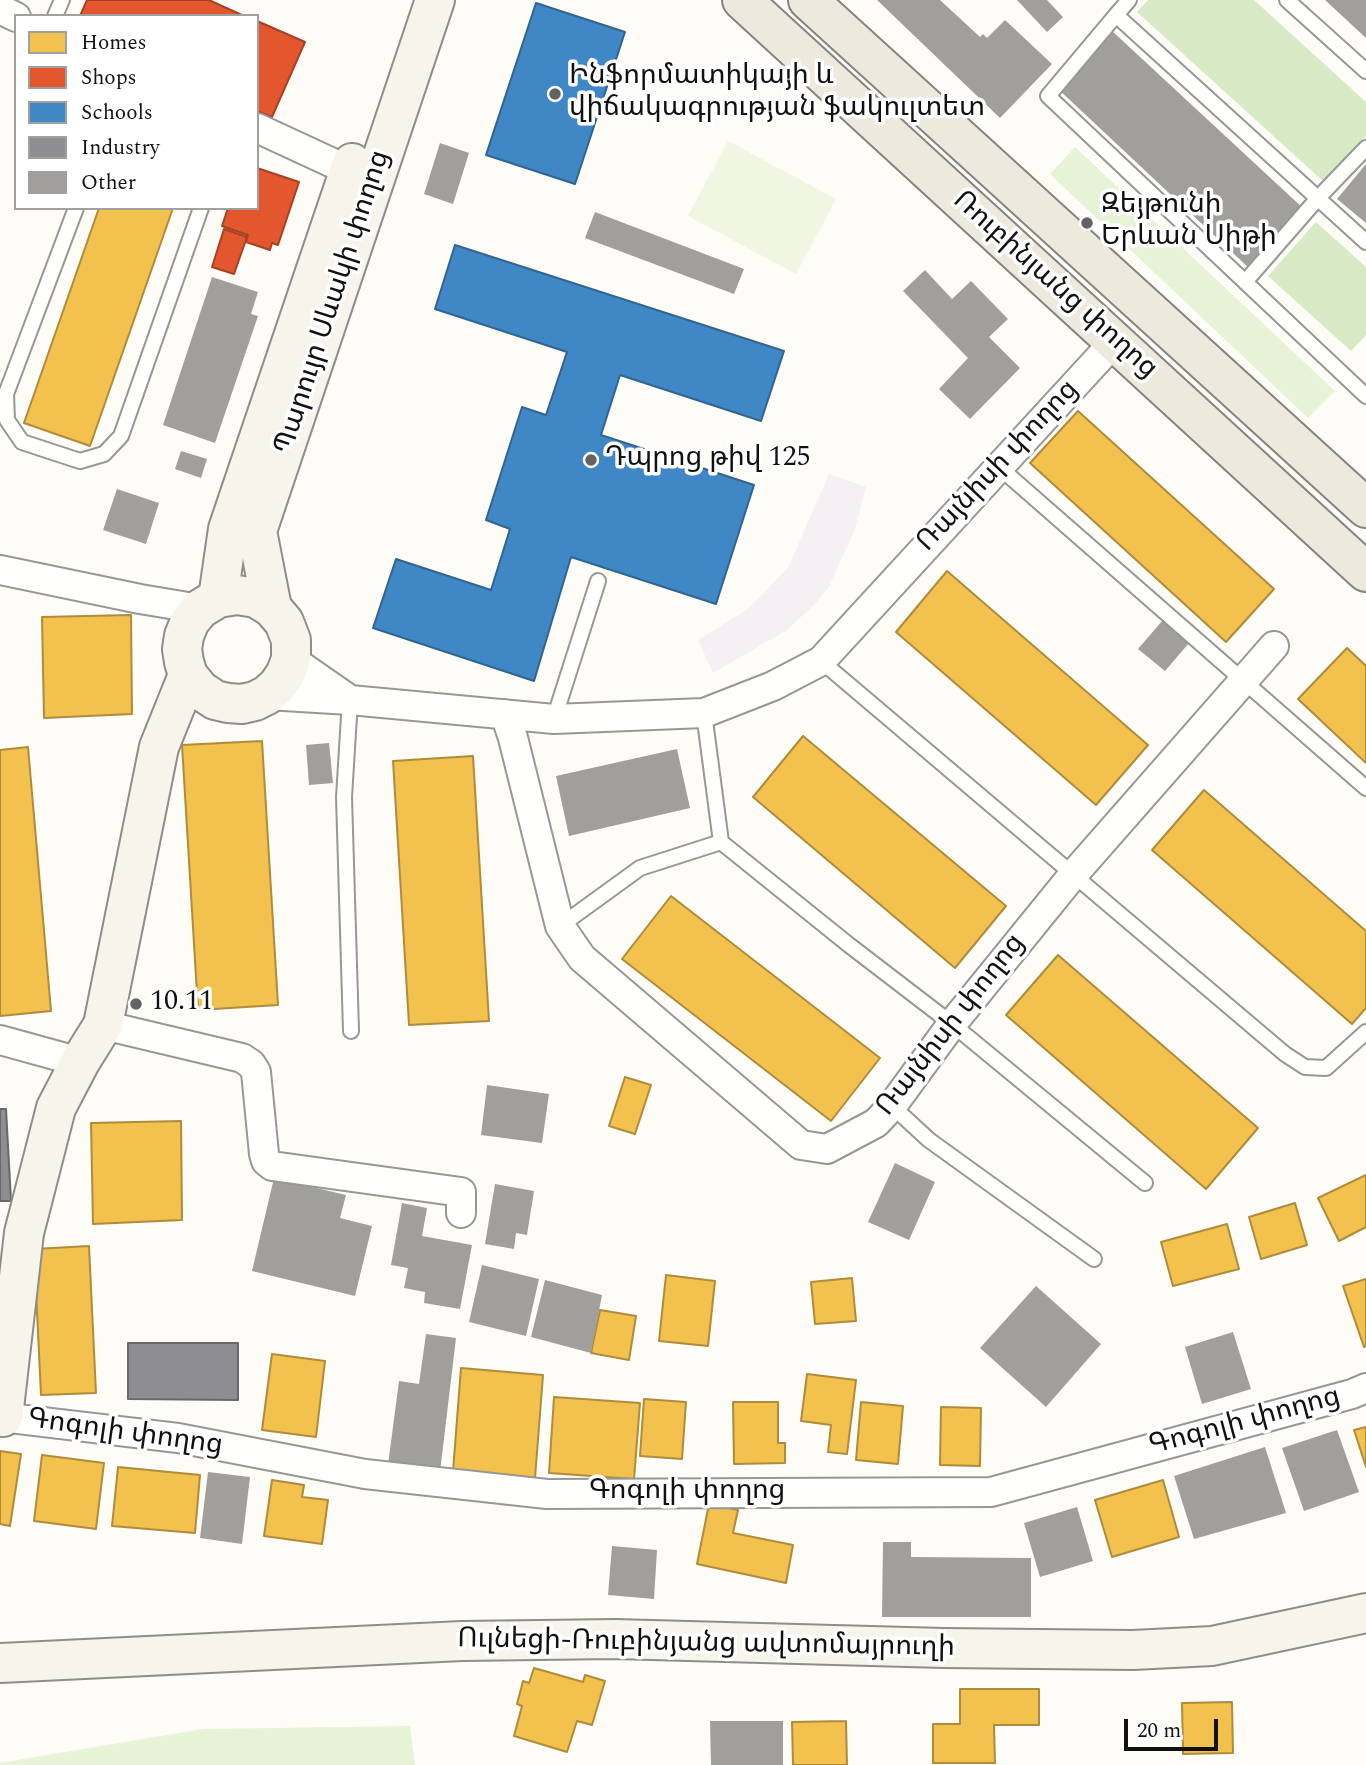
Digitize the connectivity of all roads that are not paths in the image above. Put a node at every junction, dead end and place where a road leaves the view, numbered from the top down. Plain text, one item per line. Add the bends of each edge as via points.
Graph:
1 (407, 0) edge
2 (435, 0) edge
3 (742, 0) edge
4 (808, 0) edge
5 (1129, 0) edge
6 (1287, 0) edge
7 (1116, 15) junction
8 (1366, 71) edge
9 (259, 129) edge
10 (1366, 148) edge
11 (362, 176) junction
12 (1318, 198) junction
13 (75, 210) edge
14 (200, 210) edge
15 (1366, 242) edge
16 (1245, 282) junction
17 (1115, 341) junction
18 (1366, 396) edge
19 (999, 467) junction
20 (1366, 508) edge
21 (0, 570) edge
22 (1366, 572) edge
23 (598, 581) dead end
24 (272, 608) junction
25 (201, 614) junction
26 (1274, 646) dead end
27 (291, 659) junction
28 (821, 660) junction
29 (1243, 680) junction
30 (202, 687) junction
31 (267, 695) junction
32 (350, 699) junction
33 (704, 713) junction
34 (505, 714) junction
35 (554, 719) junction
36 (1366, 788) edge
37 (721, 842) junction
38 (1073, 875) junction
39 (560, 926) junction
40 (952, 1024) junction
41 (103, 1025) junction
42 (351, 1031) dead end
43 (1366, 1032) edge
44 (0, 1040) edge
45 (80, 1062) junction
46 (892, 1106) junction
47 (1145, 1183) dead end
48 (461, 1213) dead end
49 (1094, 1259) dead end
50 (1366, 1388) edge
51 (1, 1417) edge
52 (1366, 1613) edge
53 (0, 1663) edge

1 - 11 street, Պարույր Սևակի փողոց
2 - 11 street, Պարույր Սևակի փողոց
3 - 17 main road, Ռուբինյանց փողոց
4 - 20 main road, Ռուբինյանց փողոց
5 - 7 lane
6 - 8 lane
7 - 12 lane
7 - 16 lane via 1048,96
9 - 11 street
10 - 12 lane
11 - 24 street, Պարույր Սևակի փողոց via 257,531
11 - 25 street, Պարույր Սևակի փողոց via 228,529
12 - 15 lane
12 - 16 lane
13 - 14 lane via 6,394 7,420 22,442 80,461 104,454 121,436
16 - 18 lane
17 - 19 street, Ռայնիսի փողոց
17 - 22 main road, Ռուբինյանց փողոց
19 - 28 street, Ռայնիսի փողոց
19 - 29 lane
21 - 25 street
23 - 35 lane
24 - 25 street via 256,598 237,595
24 - 27 street, Պարույր Սևակի փողոց via 284,622
25 - 30 street, Պարույր Սևակի փողոց via 182,649 184,662
26 - 29 street, Ռայնիսի փողոց
27 - 31 street via 278,685
27 - 32 street
28 - 33 street, Ռայնիսի փողոց via 773,686
28 - 38 lane
29 - 36 lane
29 - 38 street, Ռայնիսի փողոց
30 - 31 street via 228,703 242,704
30 - 41 street via 167,728 159,747
31 - 32 street, Ռայնիսի փողոց
32 - 34 street, Ռայնիսի փողոց
32 - 42 lane via 344,797
33 - 35 street, Ռայնիսի փողոց
33 - 37 lane
34 - 35 street, Ռայնիսի փողոց
34 - 39 street, Ռայնիսի փողոց
37 - 39 lane via 640,868
37 - 40 lane
38 - 40 street, Ռայնիսի փողոց
38 - 43 lane via 1305,1067 1326,1068
39 - 46 street, Ռայնիսի փողոց via 582,958 802,1145 827,1149 876,1123
40 - 46 street, Ռայնիսի փողոց
40 - 47 lane
41 - 45 street
41 - 48 street via 242,1058 251,1065 256,1072 264,1154 272,1166 461,1192
44 - 45 street
45 - 51 street via 57,1108 24,1233
46 - 49 lane via 929,1140
50 - 51 street, Գոգոլի փողոց via 991,1492 547,1494 365,1474 178,1438
52 - 53 street, Ուլնեցի-Ռուբինյանց ավտոմայրուղի via 1212,1646 1133,1650 615,1639

